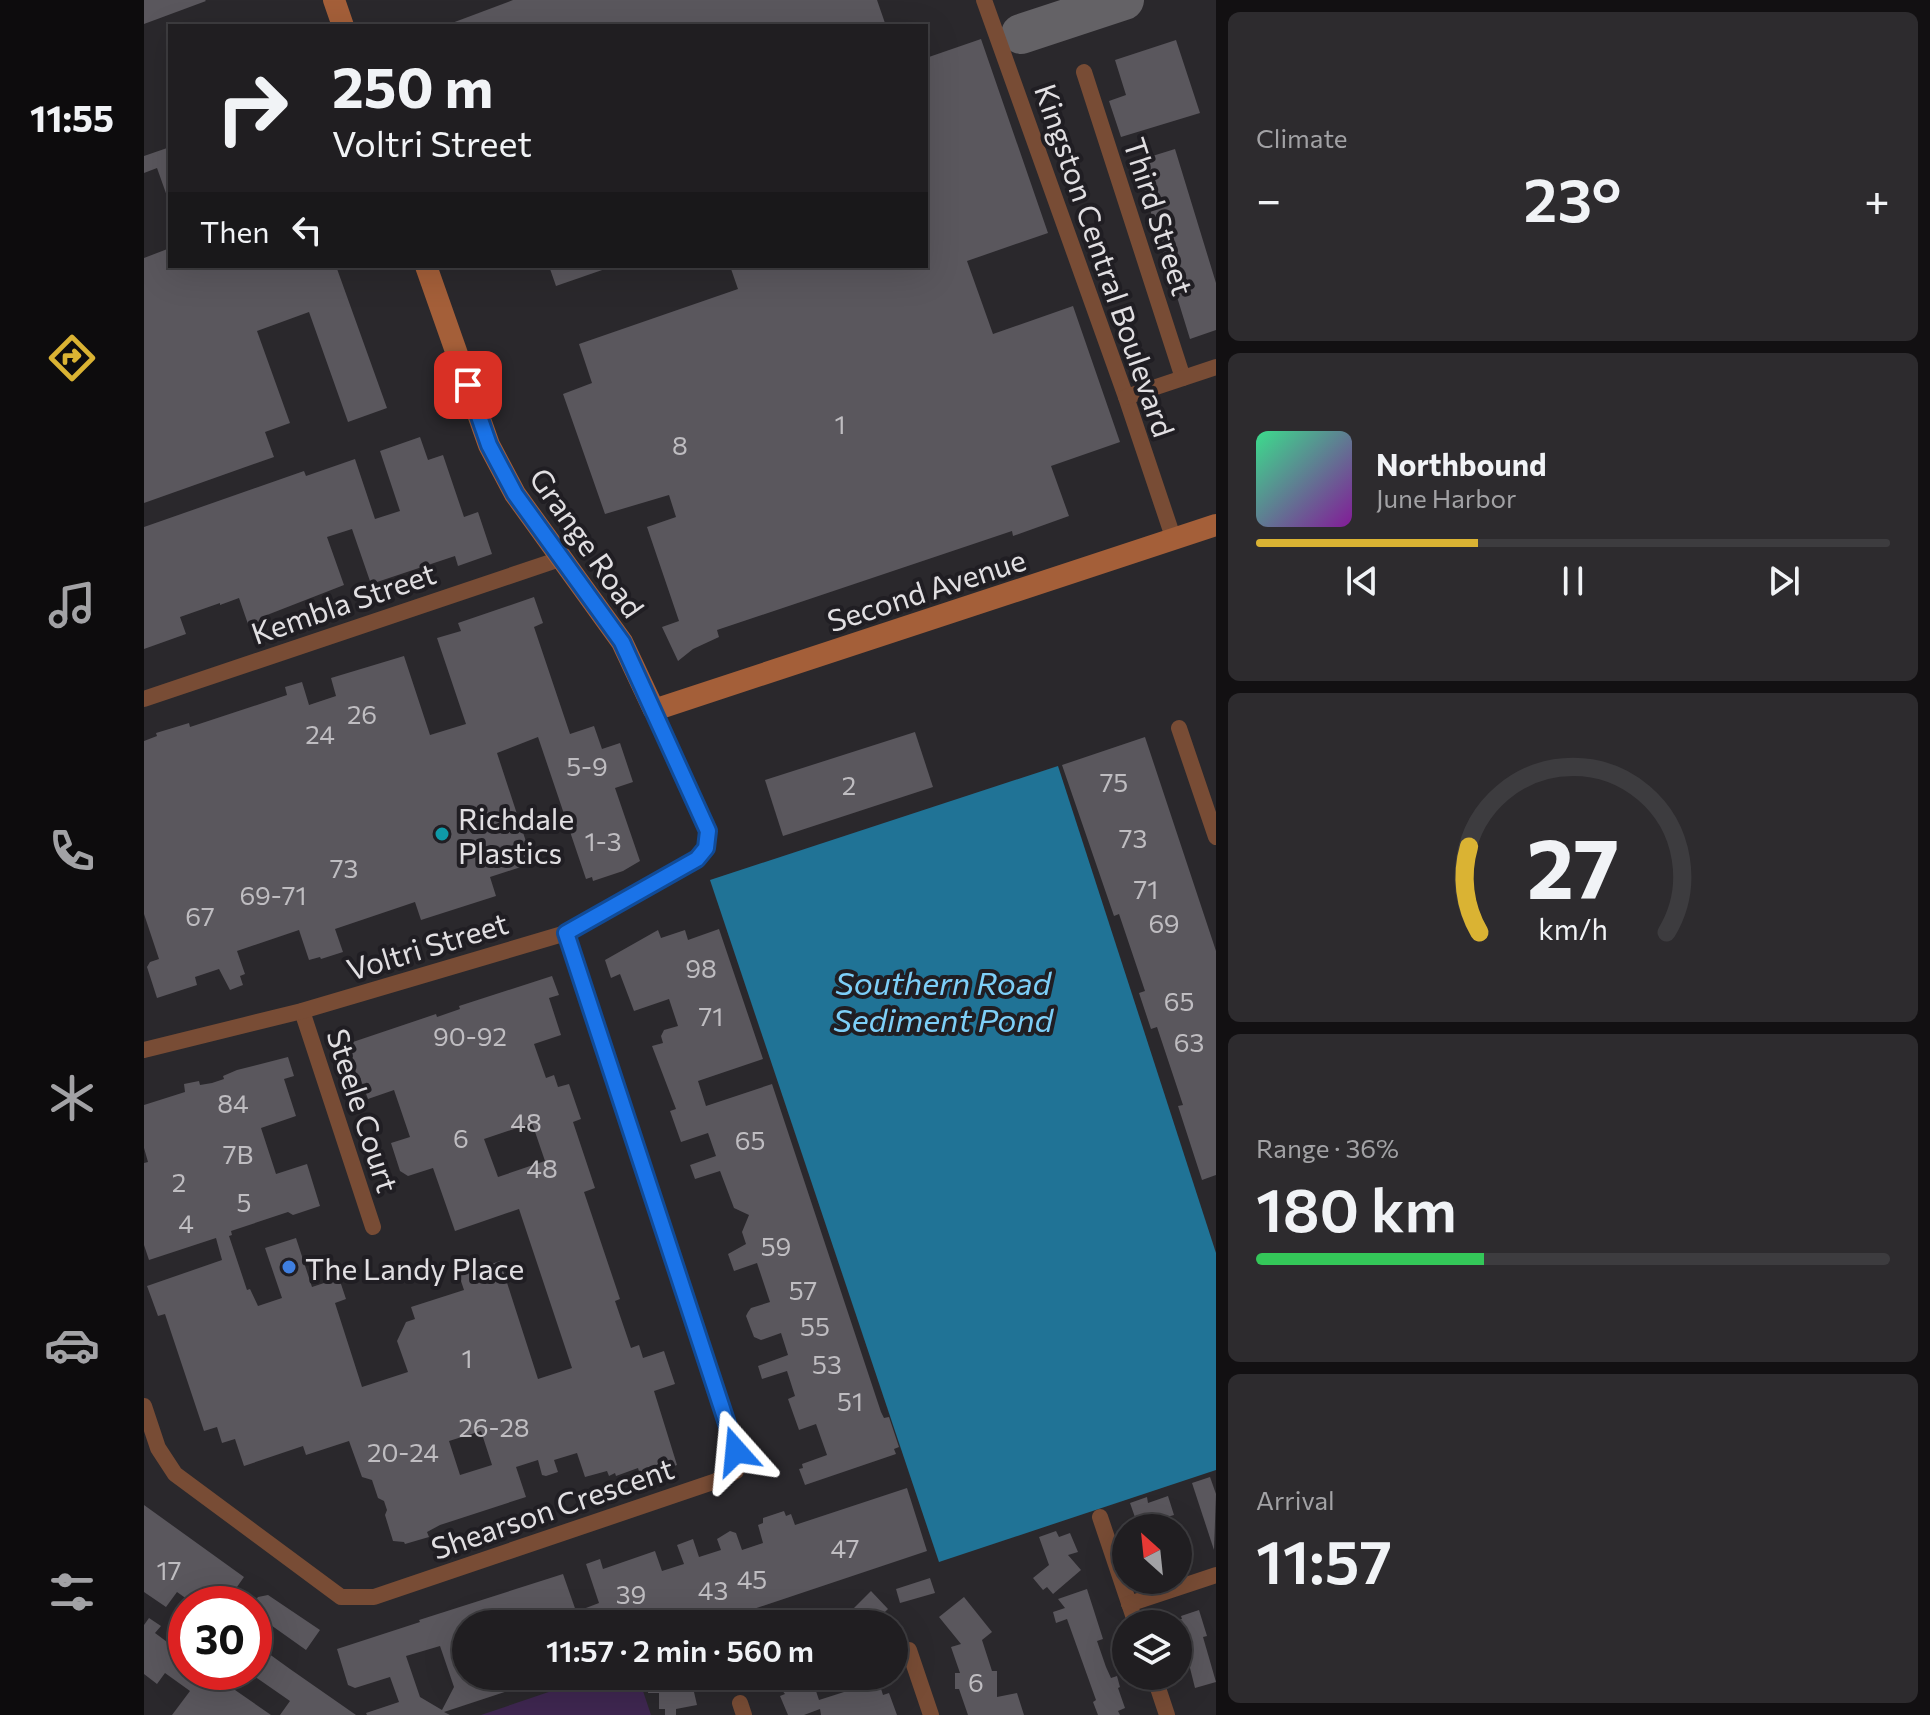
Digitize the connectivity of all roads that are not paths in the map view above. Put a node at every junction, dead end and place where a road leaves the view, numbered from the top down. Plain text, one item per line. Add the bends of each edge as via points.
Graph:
1 (334, 0) edge
2 (984, 0) edge
3 (342, 24) edge
4 (1084, 72) dead end
5 (427, 268) edge
6 (1216, 367) edge
7 (1183, 378) junction
8 (1126, 397) junction
9 (1216, 525) edge
10 (1174, 540) junction
11 (560, 559) junction
12 (144, 699) edge
13 (654, 710) junction
14 (1179, 728) dead end
15 (1216, 837) edge
16 (706, 848) joint
17 (566, 933) junction
18 (302, 1011) junction
19 (144, 1050) edge
20 (373, 1227) dead end
21 (144, 1406) edge
22 (1100, 1517) dead end
23 (1216, 1575) edge
24 (1129, 1604) junction
25 (1131, 1610) edge
26 (909, 1650) dead end
27 (1159, 1690) edge
28 (931, 1715) edge
29 (1167, 1715) edge

1 - 3 main road
2 - 8 street, Kingston Central Boulevard
4 - 7 street, Third Street
5 - 11 main road, Grange Road via 489,445
6 - 7 street
7 - 8 street
8 - 10 street, Kingston Central Boulevard
9 - 10 main road, Second Avenue
10 - 13 main road, Second Avenue
11 - 12 street, Kembla Street
11 - 13 main road, Grange Road via 622,642
13 - 16 street, Grange Road via 708,831
14 - 15 street
16 - 17 street, Voltri Street via 697,859
17 - 18 street, Voltri Street
17 - 21 street, Shearson Crescent via 736,1451 736,1471 374,1597 341,1597 175,1474 158,1448
18 - 19 street, Voltri Street
18 - 20 street, Steele Court
22 - 24 street
23 - 24 street
24 - 25 street
26 - 28 street
27 - 29 street

